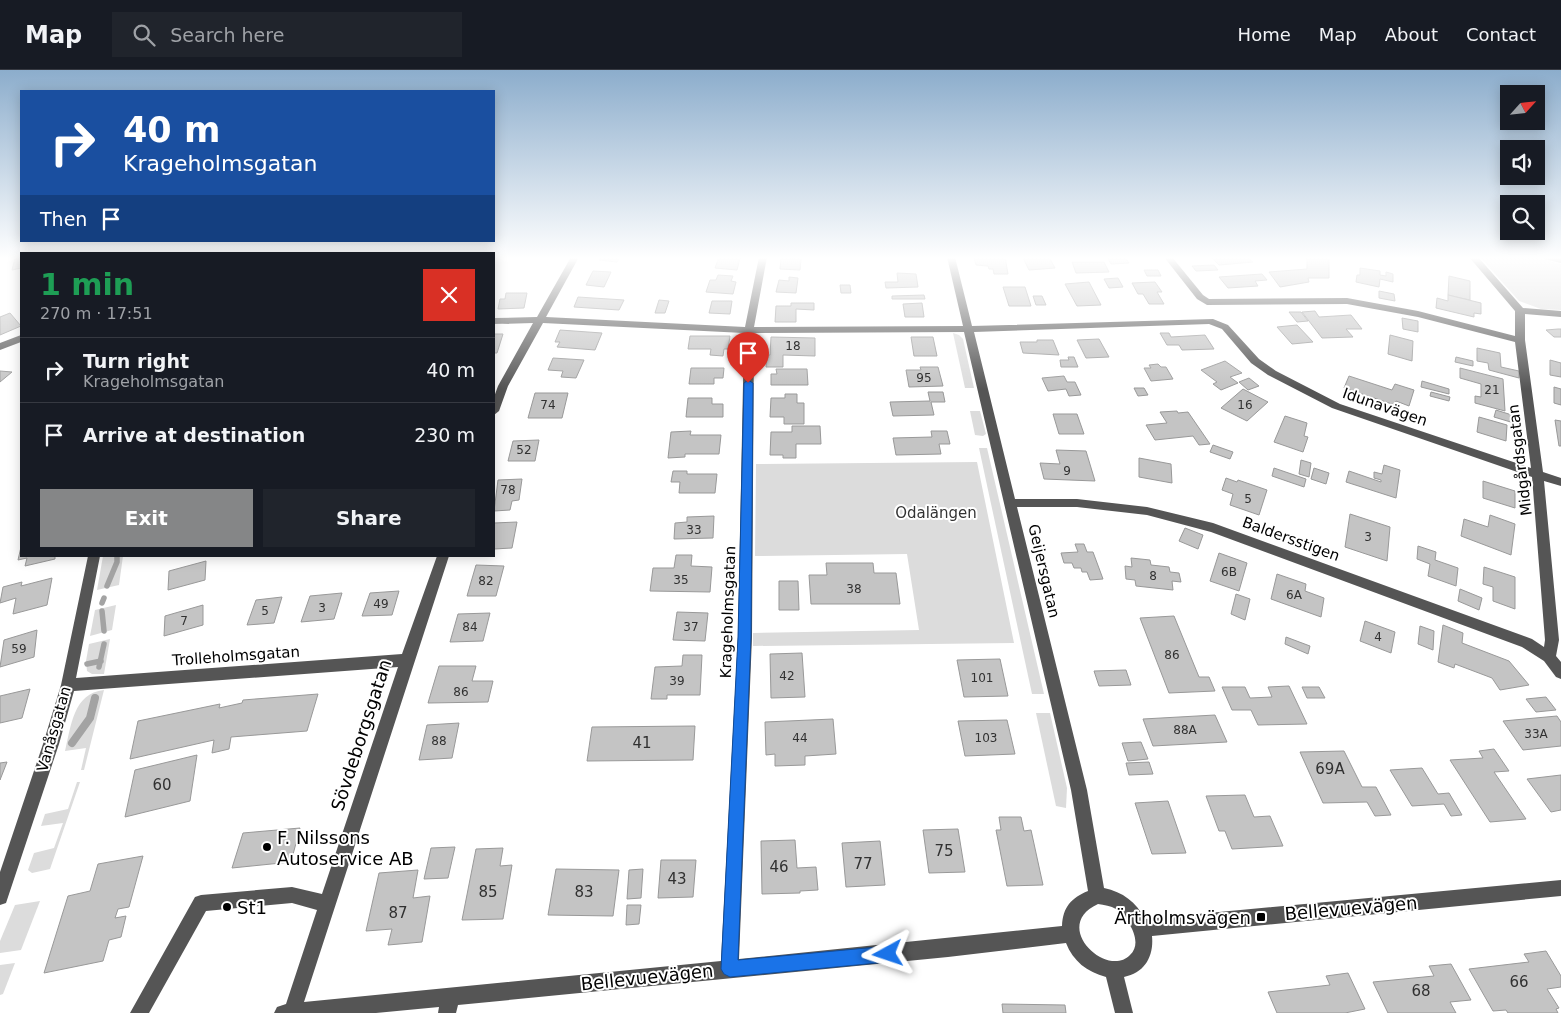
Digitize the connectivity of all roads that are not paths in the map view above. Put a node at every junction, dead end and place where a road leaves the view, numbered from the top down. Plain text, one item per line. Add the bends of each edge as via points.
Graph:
1 (551, 301) edge
2 (755, 301) edge
3 (962, 301) edge
4 (1206, 301) edge
5 (1347, 301) edge
6 (1347, 301) edge
7 (1511, 301) edge
8 (1520, 311) junction
9 (1561, 314) edge
10 (540, 320) junction
11 (495, 321) edge
12 (968, 328) junction
13 (749, 330) junction
14 (20, 338) edge
15 (1520, 340) junction
16 (0, 347) edge
17 (495, 409) edge
18 (1538, 475) junction
19 (1561, 482) edge
20 (1011, 503) junction
21 (94, 557) edge
22 (443, 557) edge
23 (1549, 656) junction
24 (407, 660) junction
25 (1561, 672) edge
26 (68, 685) junction
27 (1561, 888) edge
28 (1098, 895) junction
29 (0, 897) edge
30 (327, 904) junction
31 (1141, 928) junction
32 (1071, 934) junction
33 (730, 969) junction
34 (1113, 971) junction
35 (449, 1005) edge
36 (139, 1013) edge
37 (287, 1013) edge
38 (1124, 1013) edge

1 - 10 street
2 - 13 street, Krageholmsgatan
3 - 12 street, Geijersgatan
4 - 5 street
6 - 15 street via 1418,314
7 - 8 street
8 - 9 street
8 - 15 street, Midgårdsgatan
10 - 11 street
10 - 13 street
10 - 17 street via 503,386
12 - 13 street
12 - 18 street, Idunavägen via 1210,321 1225,327 1255,361 1311,395 1362,416
12 - 20 street, Geijersgatan
13 - 33 street, Krageholmsgatan via 745,637
14 - 16 street
15 - 18 street, Midgårdsgatan
18 - 19 street, Idunavägen
18 - 23 street, Midgårdsgatan via 1552,640
20 - 23 street, Baldersstigen via 1077,503 1148,511 1213,528 1527,642
20 - 28 street, Geijersgatan via 1079,790
21 - 26 street, Vanåsgatan
22 - 24 street, Sövdeborgsgatan
23 - 25 street
24 - 26 street, Trolleholmsgatan
24 - 30 street, Sövdeborgsgatan
26 - 29 street, Vanåsgatan
27 - 31 street, Bellevuevägen
28 - 31 street via 1123,904 1134,914
28 - 32 street via 1085,898 1076,906 1071,917
30 - 36 street via 292,895 201,903
30 - 37 street, Sövdeborgsgatan
31 - 34 street via 1144,948 1140,958 1133,966
32 - 33 street, Bellevuevägen
32 - 34 street via 1081,953 1091,962
33 - 35 street, Bellevuevägen
34 - 38 street
35 - 37 street, Bellevuevägen

